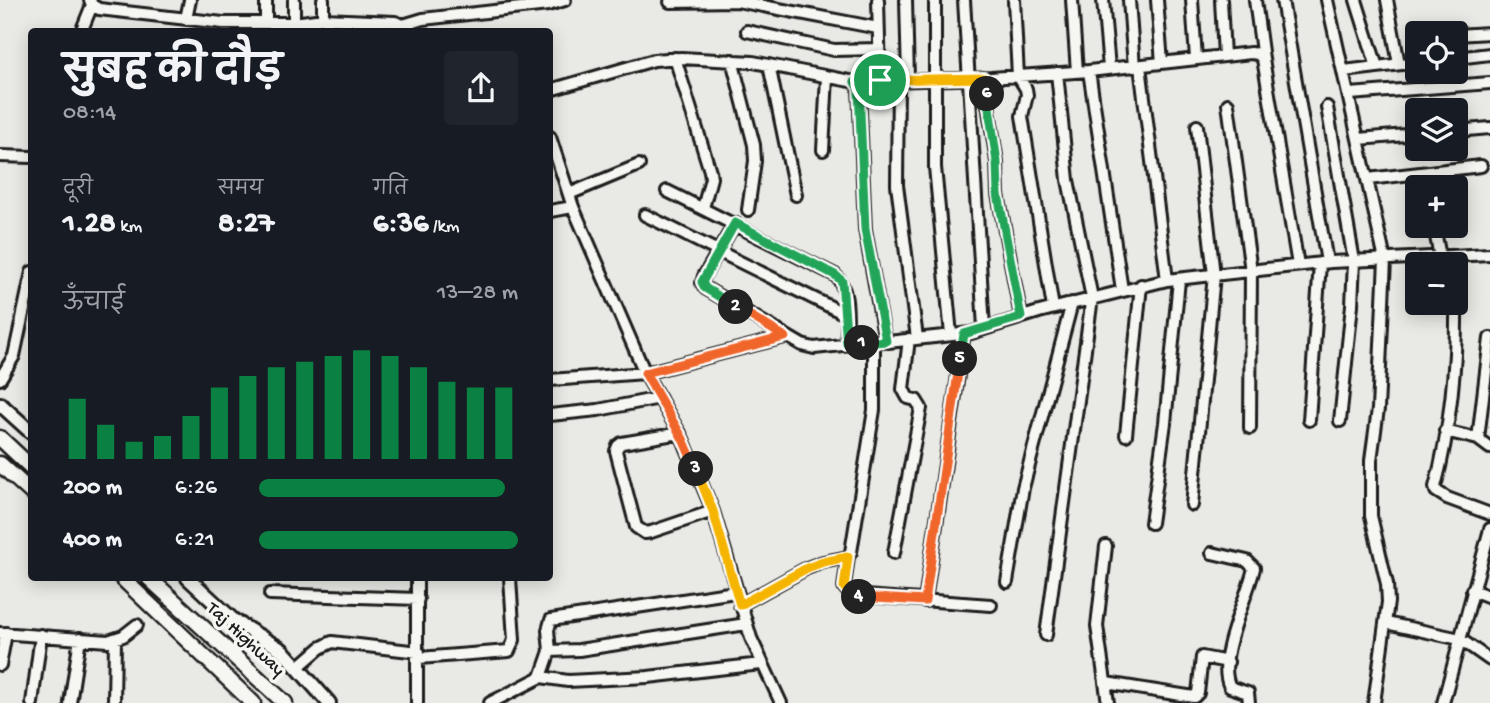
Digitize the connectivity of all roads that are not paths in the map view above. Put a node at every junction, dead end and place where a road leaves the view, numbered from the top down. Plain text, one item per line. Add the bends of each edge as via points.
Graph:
1 (141, 0) edge
2 (190, 0) edge
3 (266, 0) edge
4 (294, 0) edge
5 (323, 0) edge
6 (565, 0) edge
7 (878, 0) edge
8 (906, 0) edge
9 (935, 0) edge
10 (964, 0) edge
11 (1014, 0) edge
12 (1072, 0) edge
13 (1103, 0) edge
14 (1129, 0) edge
15 (1157, 0) edge
16 (1192, 0) edge
17 (1221, 0) edge
18 (1255, 0) edge
19 (1282, 0) edge
20 (1327, 0) edge
21 (1356, 0) edge
22 (1387, 0) edge
23 (548, 2) edge
24 (670, 2) dead end
25 (91, 3) edge
26 (138, 13) junction
27 (186, 19) junction
28 (323, 19) junction
29 (266, 23) junction
30 (294, 23) junction
31 (223, 27) edge
32 (82, 28) edge
33 (406, 28) edge
34 (878, 28) junction
35 (747, 31) dead end
36 (1490, 33) edge
37 (1468, 34) edge
38 (879, 49) junction
39 (1490, 54) edge
40 (1224, 56) junction
41 (1468, 57) edge
42 (675, 58) junction
43 (1196, 59) junction
44 (1263, 59) junction
45 (732, 60) junction
46 (1161, 63) junction
47 (1405, 63) edge
48 (1399, 64) junction
49 (769, 65) junction
50 (1137, 66) junction
51 (1377, 67) junction
52 (1108, 68) junction
53 (1089, 71) junction
54 (1344, 71) junction
55 (1077, 72) junction
56 (1057, 73) junction
57 (1018, 76) junction
58 (827, 77) junction
59 (968, 78) junction
60 (984, 78) junction
61 (934, 79) junction
62 (880, 80) junction
63 (903, 80) junction
64 (855, 82) junction
65 (1490, 83) edge
66 (553, 89) edge
67 (1350, 94) junction
68 (1228, 104) dead end
69 (1327, 107) dead end
70 (1197, 126) dead end
71 (1490, 128) edge
72 (1468, 130) edge
73 (1405, 135) edge
74 (1359, 139) junction
75 (553, 146) edge
76 (823, 150) dead end
77 (0, 156) edge
78 (28, 157) edge
79 (639, 165) dead end
80 (1481, 166) dead end
81 (562, 173) junction
82 (553, 174) edge
83 (1368, 179) junction
84 (667, 191) dead end
85 (569, 194) junction
86 (796, 195) dead end
87 (573, 207) junction
88 (703, 208) junction
89 (553, 210) edge
90 (748, 210) dead end
91 (645, 215) dead end
92 (735, 223) junction
93 (718, 252) junction
94 (1490, 254) edge
95 (1468, 257) edge
96 (1385, 260) junction
97 (1405, 260) edge
98 (1354, 261) junction
99 (1323, 262) junction
100 (1298, 265) junction
101 (1251, 271) junction
102 (1214, 275) junction
103 (1173, 280) junction
104 (1141, 285) junction
105 (1122, 290) junction
106 (28, 291) edge
107 (1092, 298) junction
108 (1072, 303) junction
109 (1054, 308) junction
110 (845, 314) junction
111 (1456, 315) edge
112 (1021, 317) junction
113 (984, 328) junction
114 (964, 334) junction
115 (951, 335) junction
116 (785, 337) junction
117 (913, 338) junction
118 (1490, 338) edge
119 (880, 341) junction
120 (847, 344) junction
121 (645, 373) junction
122 (0, 379) edge
123 (553, 380) edge
124 (660, 398) junction
125 (0, 404) edge
126 (553, 415) edge
127 (1309, 420) dead end
128 (1340, 421) dead end
129 (1250, 428) dead end
130 (28, 429) edge
131 (1445, 431) junction
132 (680, 433) junction
133 (1126, 435) dead end
134 (0, 438) edge
135 (1478, 439) junction
136 (1490, 448) edge
137 (0, 464) edge
138 (28, 464) edge
139 (28, 489) edge
140 (1192, 505) dead end
141 (713, 511) junction
142 (1490, 514) edge
143 (1150, 523) dead end
144 (1490, 529) edge
145 (1106, 546) dead end
146 (894, 553) dead end
147 (1212, 553) dead end
148 (848, 557) junction
149 (125, 581) edge
150 (152, 581) edge
151 (191, 581) edge
152 (417, 581) edge
153 (510, 581) edge
154 (1007, 582) dead end
155 (1472, 590) junction
156 (735, 592) junction
157 (270, 594) dead end
158 (1490, 597) edge
159 (418, 599) junction
160 (925, 601) junction
161 (740, 605) junction
162 (991, 605) dead end
163 (1386, 623) junction
164 (746, 624) junction
165 (136, 625) dead end
166 (3, 633) edge
167 (41, 635) junction
168 (1046, 635) dead end
169 (80, 638) junction
170 (1460, 639) junction
171 (116, 640) junction
172 (550, 651) junction
173 (419, 655) junction
174 (1490, 660) edge
175 (1228, 662) junction
176 (761, 664) junction
177 (0, 665) edge
178 (298, 668) junction
179 (541, 677) junction
180 (1106, 683) junction
181 (32, 703) edge
182 (70, 703) edge
183 (114, 703) edge
184 (253, 703) edge
185 (285, 703) edge
186 (329, 703) edge
187 (417, 703) edge
188 (490, 703) edge
189 (781, 703) edge
190 (1108, 703) edge
191 (1249, 703) edge
192 (1374, 703) edge
193 (1443, 703) edge

1 - 26 street
2 - 27 street
3 - 29 street
4 - 30 street
5 - 28 street
6 - 23 street
7 - 34 street
8 - 63 street
9 - 61 street
10 - 59 street
11 - 57 street
12 - 55 street
13 - 52 street
14 - 50 street
15 - 46 street
16 - 43 street
17 - 40 street
18 - 44 street
19 - 99 street
20 - 54 street
21 - 51 street
22 - 48 street
23 - 33 street via 423,19
24 - 34 street via 737,1
25 - 26 street via 99,9
25 - 32 street
26 - 27 street
27 - 31 street
28 - 30 street
28 - 33 street via 395,22
29 - 30 street
29 - 31 street
34 - 38 street
35 - 38 street via 834,50
36 - 37 street
38 - 62 street
39 - 41 street
40 - 43 street
40 - 44 street via 1251,53
42 - 45 street
42 - 66 street
42 - 88 street via 710,171
43 - 46 street
44 - 100 street
45 - 49 street
45 - 90 street via 754,145
46 - 50 street
47 - 48 street
48 - 51 street
49 - 58 street
49 - 86 street
50 - 52 street
50 - 103 street
51 - 54 street
52 - 53 street
53 - 55 street
53 - 105 street
54 - 67 street
55 - 56 street
56 - 57 street
56 - 107 street via 1068,180
57 - 60 street
57 - 109 street via 1026,89 1022,116
58 - 64 street
58 - 76 street
59 - 60 street
59 - 61 street
59 - 113 street
60 - 112 street via 998,194
61 - 63 street
61 - 115 street via 935,167
62 - 63 street
62 - 64 street
63 - 117 street via 897,185
64 - 119 street via 859,88 865,229
65 - 67 street
67 - 74 street
68 - 101 street
69 - 98 street
70 - 102 street
71 - 72 street
73 - 74 street
74 - 83 street
75 - 81 street
77 - 78 street
79 - 85 street
80 - 83 street
81 - 82 street
81 - 85 street
83 - 96 street
84 - 88 street
85 - 87 street
87 - 89 street
87 - 121 street
88 - 92 street
91 - 93 street
92 - 93 street
92 - 110 street via 835,275 842,281
93 - 110 street
93 - 116 street via 704,276 705,288
94 - 95 street
96 - 97 street
96 - 98 street
96 - 163 street via 1371,516 1387,584
98 - 99 street
98 - 128 street
99 - 100 street
99 - 127 street
100 - 101 street
101 - 102 street
101 - 129 street
102 - 103 street
102 - 140 street
103 - 104 street
103 - 143 street via 1165,423
104 - 105 street
104 - 133 street
105 - 107 street
106 - 122 street via 14,356
107 - 108 street
107 - 168 street
108 - 109 street
108 - 154 street via 1023,488
109 - 112 street
110 - 120 street
111 - 131 street
112 - 113 street
113 - 114 street
114 - 115 street
114 - 160 street
115 - 117 street
116 - 120 street via 814,348
116 - 121 street
117 - 119 street
117 - 146 street via 903,389 921,408
118 - 135 street
119 - 120 street
119 - 148 street via 874,411
121 - 123 street
121 - 124 street
124 - 126 street
124 - 132 street
125 - 130 street
131 - 135 street
131 - 142 street via 1436,491
132 - 141 street
132 - 141 street via 618,446 636,527 651,532
134 - 138 main road
135 - 136 street
137 - 139 main road
141 - 156 street
144 - 155 street
145 - 180 street via 1097,626
147 - 175 street via 1247,561 1254,568 1233,628
148 - 160 street via 844,587 851,595
148 - 161 street via 807,568
149 - 184 main road
150 - 185 main road, Taj Highway
151 - 178 street via 233,620 282,650
152 - 159 street
153 - 173 street via 514,640 509,651
155 - 158 street
155 - 170 street
156 - 161 street
156 - 172 street via 555,618 549,623
157 - 159 street
159 - 173 street
160 - 162 street
161 - 164 street
163 - 170 street
163 - 192 street
164 - 172 street
164 - 176 street
165 - 171 street
166 - 167 street
166 - 177 street
167 - 169 street
167 - 181 street
169 - 171 street
169 - 182 street
170 - 174 street
170 - 193 street
171 - 183 street
172 - 179 street
173 - 178 street via 332,642
173 - 187 street
175 - 180 street via 1202,657 1194,697
175 - 191 street via 1227,684 1246,692
176 - 179 street via 625,678 568,681
176 - 189 street
178 - 186 street
179 - 188 street
180 - 190 street

